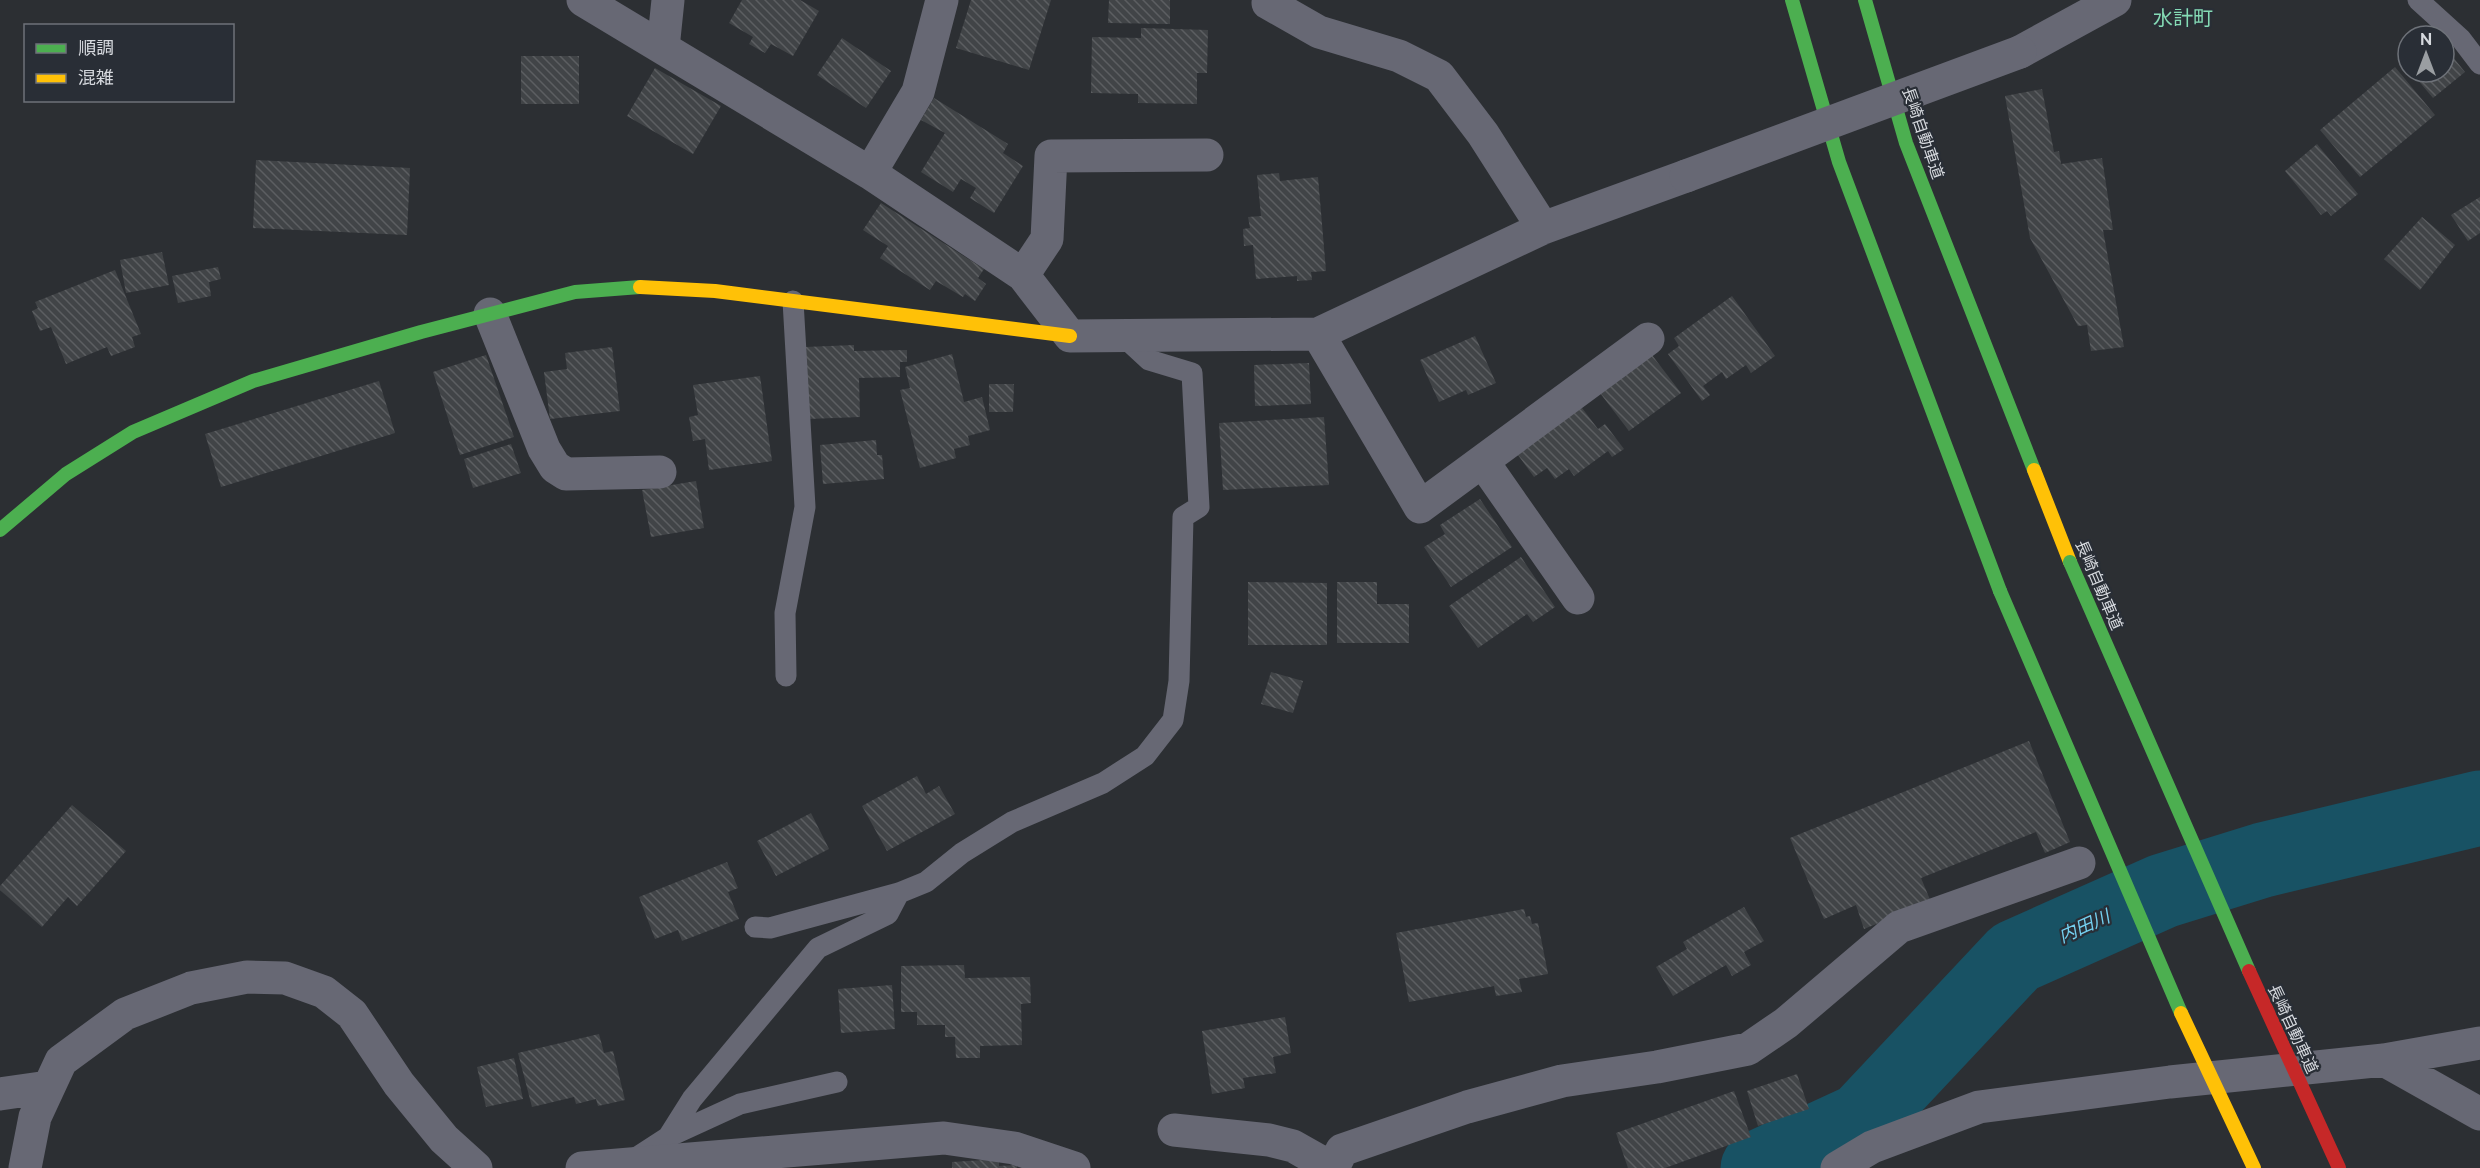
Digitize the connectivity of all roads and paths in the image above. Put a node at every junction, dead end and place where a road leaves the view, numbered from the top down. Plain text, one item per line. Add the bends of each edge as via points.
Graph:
1 (583, 0) edge
2 (668, 0) edge
3 (942, 0) edge
4 (1792, 0) edge
5 (1864, 0) edge
6 (2115, 0) edge
7 (2418, 0) edge
8 (1268, 3) dead end
9 (663, 48) junction
10 (2480, 64) edge
11 (1207, 155) dead end
12 (870, 173) junction
13 (1543, 228) junction
14 (1023, 275) junction
15 (793, 300) junction
16 (490, 314) junction
17 (1318, 333) junction
18 (1070, 336) junction
19 (1123, 336) junction
20 (1647, 339) dead end
21 (1483, 462) junction
22 (660, 472) dead end
23 (0, 530) edge
24 (1578, 598) dead end
25 (786, 676) dead end
26 (2079, 863) dead end
27 (899, 893) junction
28 (755, 927) dead end
29 (2480, 1044) edge
30 (2384, 1060) junction
31 (837, 1082) dead end
32 (48, 1087) junction
33 (0, 1094) edge
34 (2480, 1114) edge
35 (1174, 1131) dead end
36 (668, 1137) junction
37 (628, 1163) junction
38 (25, 1168) edge
39 (476, 1168) edge
40 (582, 1168) edge
41 (1074, 1168) edge
42 (1332, 1168) edge
43 (1837, 1168) edge
44 (2254, 1168) edge
45 (2339, 1168) edge

1 - 9 street
2 - 9 street
3 - 12 street via 918,92
4 - 44 main road, bridge via 1839,162 2000,591 2174,998
5 - 45 main road, 長崎自動車道, bridge via 1906,143 2070,562
6 - 13 street, bridge via 2020,52
7 - 10 lane via 2461,39
8 - 13 street via 1319,32 1399,56 1439,76 1483,134
9 - 12 street
11 - 14 street via 1051,156 1047,239
12 - 14 street
13 - 17 street
14 - 18 street
15 - 16 main road via 631,286 575,292
15 - 18 main road
15 - 25 lane via 805,507 785,613
16 - 22 street via 544,449 555,467 566,474
16 - 23 main road via 253,381 133,432 66,474
17 - 19 street
17 - 21 street via 1420,507
18 - 19 street
19 - 27 lane via 1149,360 1192,373 1199,507 1183,517 1179,681 1173,720 1145,756 1104,783 1012,822 962,853 926,882
20 - 21 street
21 - 24 street
26 - 42 street via 1899,927 1786,1023 1748,1049 1562,1081 1467,1107 1342,1150
27 - 28 lane via 770,928
27 - 36 lane via 888,914 818,948 692,1099
29 - 30 street
30 - 34 street
30 - 43 street via 1979,1107 1872,1147
31 - 36 lane via 740,1104
32 - 33 street
32 - 38 street via 35,1117
32 - 39 street via 61,1061 125,1014 191,988 247,977 285,978 324,992 352,1014 399,1084 444,1139
35 - 42 street via 1269,1140 1293,1146
36 - 37 lane
37 - 40 street
37 - 41 street via 944,1138 1014,1148

